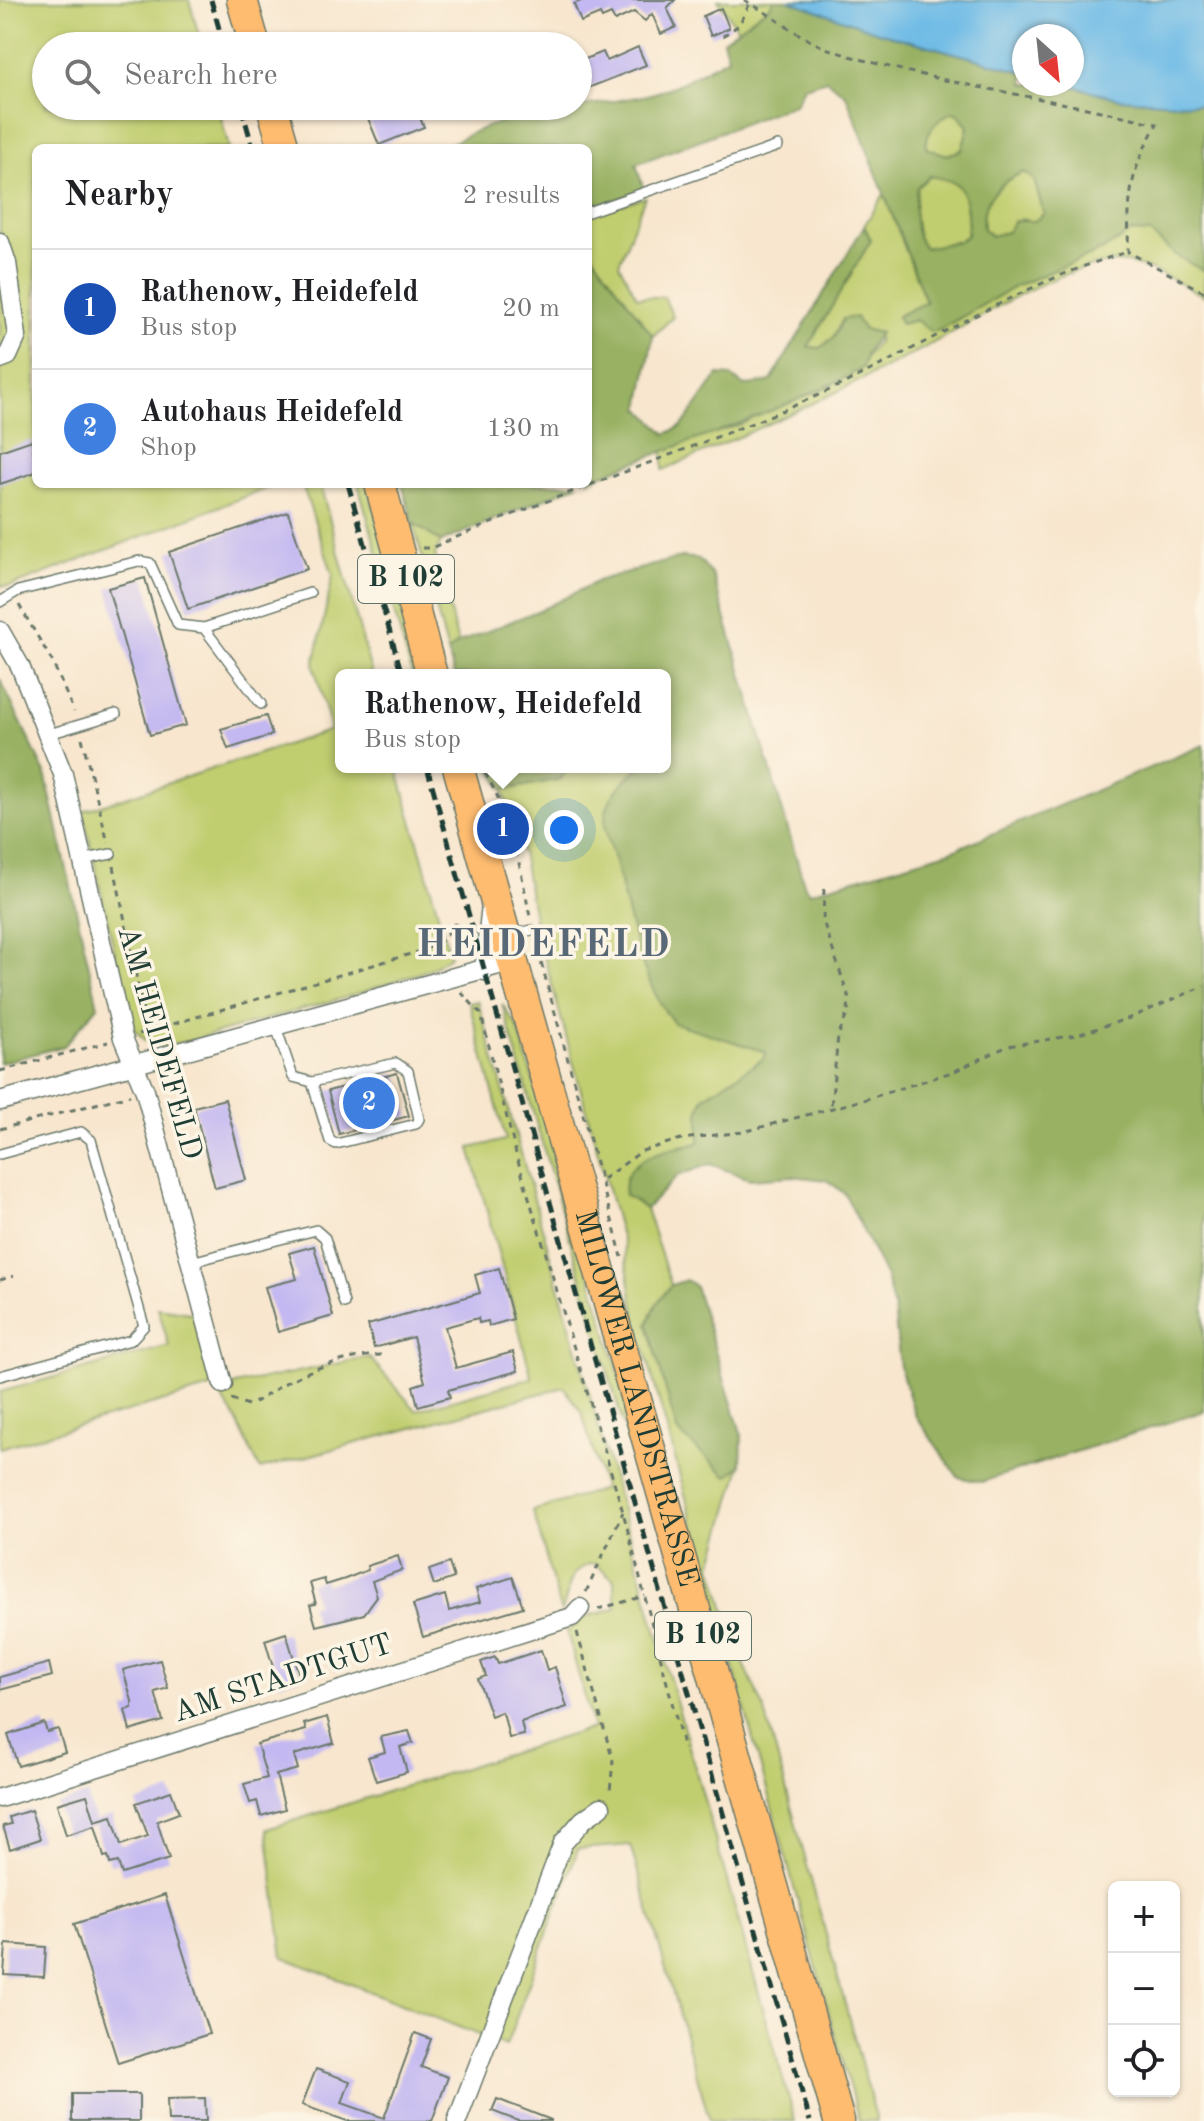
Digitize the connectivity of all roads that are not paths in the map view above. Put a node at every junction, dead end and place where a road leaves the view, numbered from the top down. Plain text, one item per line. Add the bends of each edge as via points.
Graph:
1 (242, 0) edge
2 (251, 32) edge
3 (276, 120) edge
4 (283, 144) edge
5 (778, 146) dead end
6 (592, 211) edge
7 (0, 242) edge
8 (0, 359) edge
9 (381, 488) edge
10 (310, 593) dead end
11 (0, 602) edge
12 (204, 628) junction
13 (0, 631) edge
14 (430, 669) edge
15 (261, 704) dead end
16 (116, 714) dead end
17 (49, 734) junction
18 (460, 773) edge
19 (111, 854) road end
20 (82, 860) junction
21 (509, 941) junction
22 (484, 971) junction
23 (276, 1027) junction
24 (136, 1065) junction
25 (312, 1082) junction
26 (0, 1101) edge
27 (0, 1154) edge
28 (191, 1262) junction
29 (344, 1303) dead end
30 (0, 1376) edge
31 (223, 1384) road end
32 (576, 1612) road end
33 (0, 1798) edge
34 (601, 1807) road end
35 (457, 2121) edge
36 (839, 2121) edge

1 - 2 main road
3 - 4 main road
5 - 6 lane
7 - 8 street via 17,336 8,356
9 - 14 main road, B 102
10 - 12 lane
11 - 12 lane via 139,561 150,563 178,625
12 - 15 lane
13 - 17 street, AM HEIDEFELD
16 - 17 lane
17 - 20 street, AM HEIDEFELD
18 - 21 main road, MILOWER LANDSTRASSE / B 102
19 - 20 lane
20 - 24 street, AM HEIDEFELD via 123,1038
21 - 22 street
21 - 22 street
21 - 36 main road, MILOWER LANDSTRASSE / B 102
22 - 23 street
23 - 24 street
23 - 25 lane via 293,1077
24 - 26 street
24 - 28 street, AM HEIDEFELD
25 - 25 lane via 396,1063 408,1071 419,1119 336,1144 330,1141
27 - 30 lane via 81,1132 91,1140 144,1326 131,1340
28 - 29 lane via 316,1230 325,1238
28 - 31 street, AM HEIDEFELD
32 - 33 street, AM STADTGUT
34 - 35 street via 563,1843

